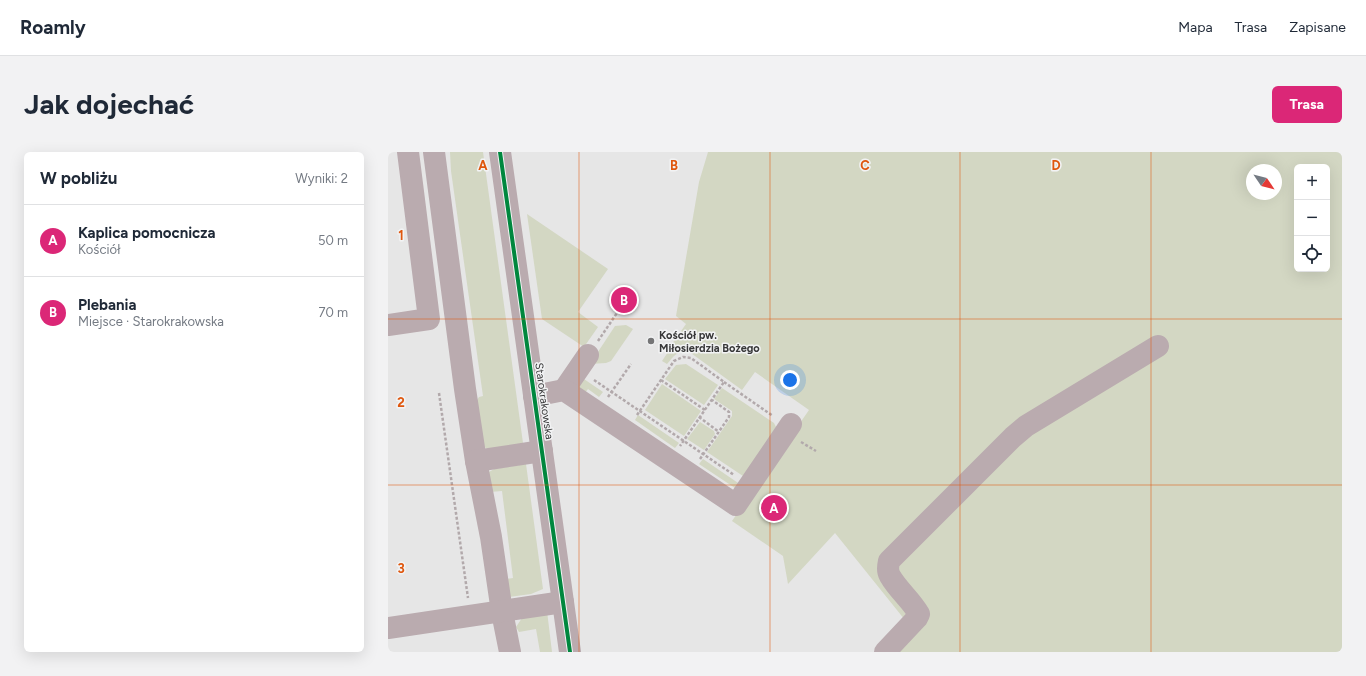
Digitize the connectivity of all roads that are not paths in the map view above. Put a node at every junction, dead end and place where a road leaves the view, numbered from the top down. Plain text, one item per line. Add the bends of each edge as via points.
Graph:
1 (408, 152) edge
2 (434, 152) edge
3 (500, 152) edge
4 (388, 325) edge
5 (1158, 346) dead end
6 (583, 362) road end
7 (564, 390) junction
8 (534, 396) junction
9 (790, 426) road end
10 (542, 451) junction
11 (476, 460) junction
12 (563, 602) junction
13 (502, 612) junction
14 (388, 628) edge
15 (510, 652) edge
16 (570, 652) edge
17 (885, 652) edge

1 - 4 street via 429,319
2 - 11 street
3 - 8 street, Starokrakowska
5 - 17 street via 1026,426 889,561 890,576 914,605 918,614
6 - 7 street
7 - 8 street
7 - 9 street via 736,505
8 - 10 street, Starokrakowska
10 - 11 street
10 - 12 street, Starokrakowska
11 - 13 street
12 - 13 street
12 - 16 street, Starokrakowska
13 - 14 street
13 - 15 street

